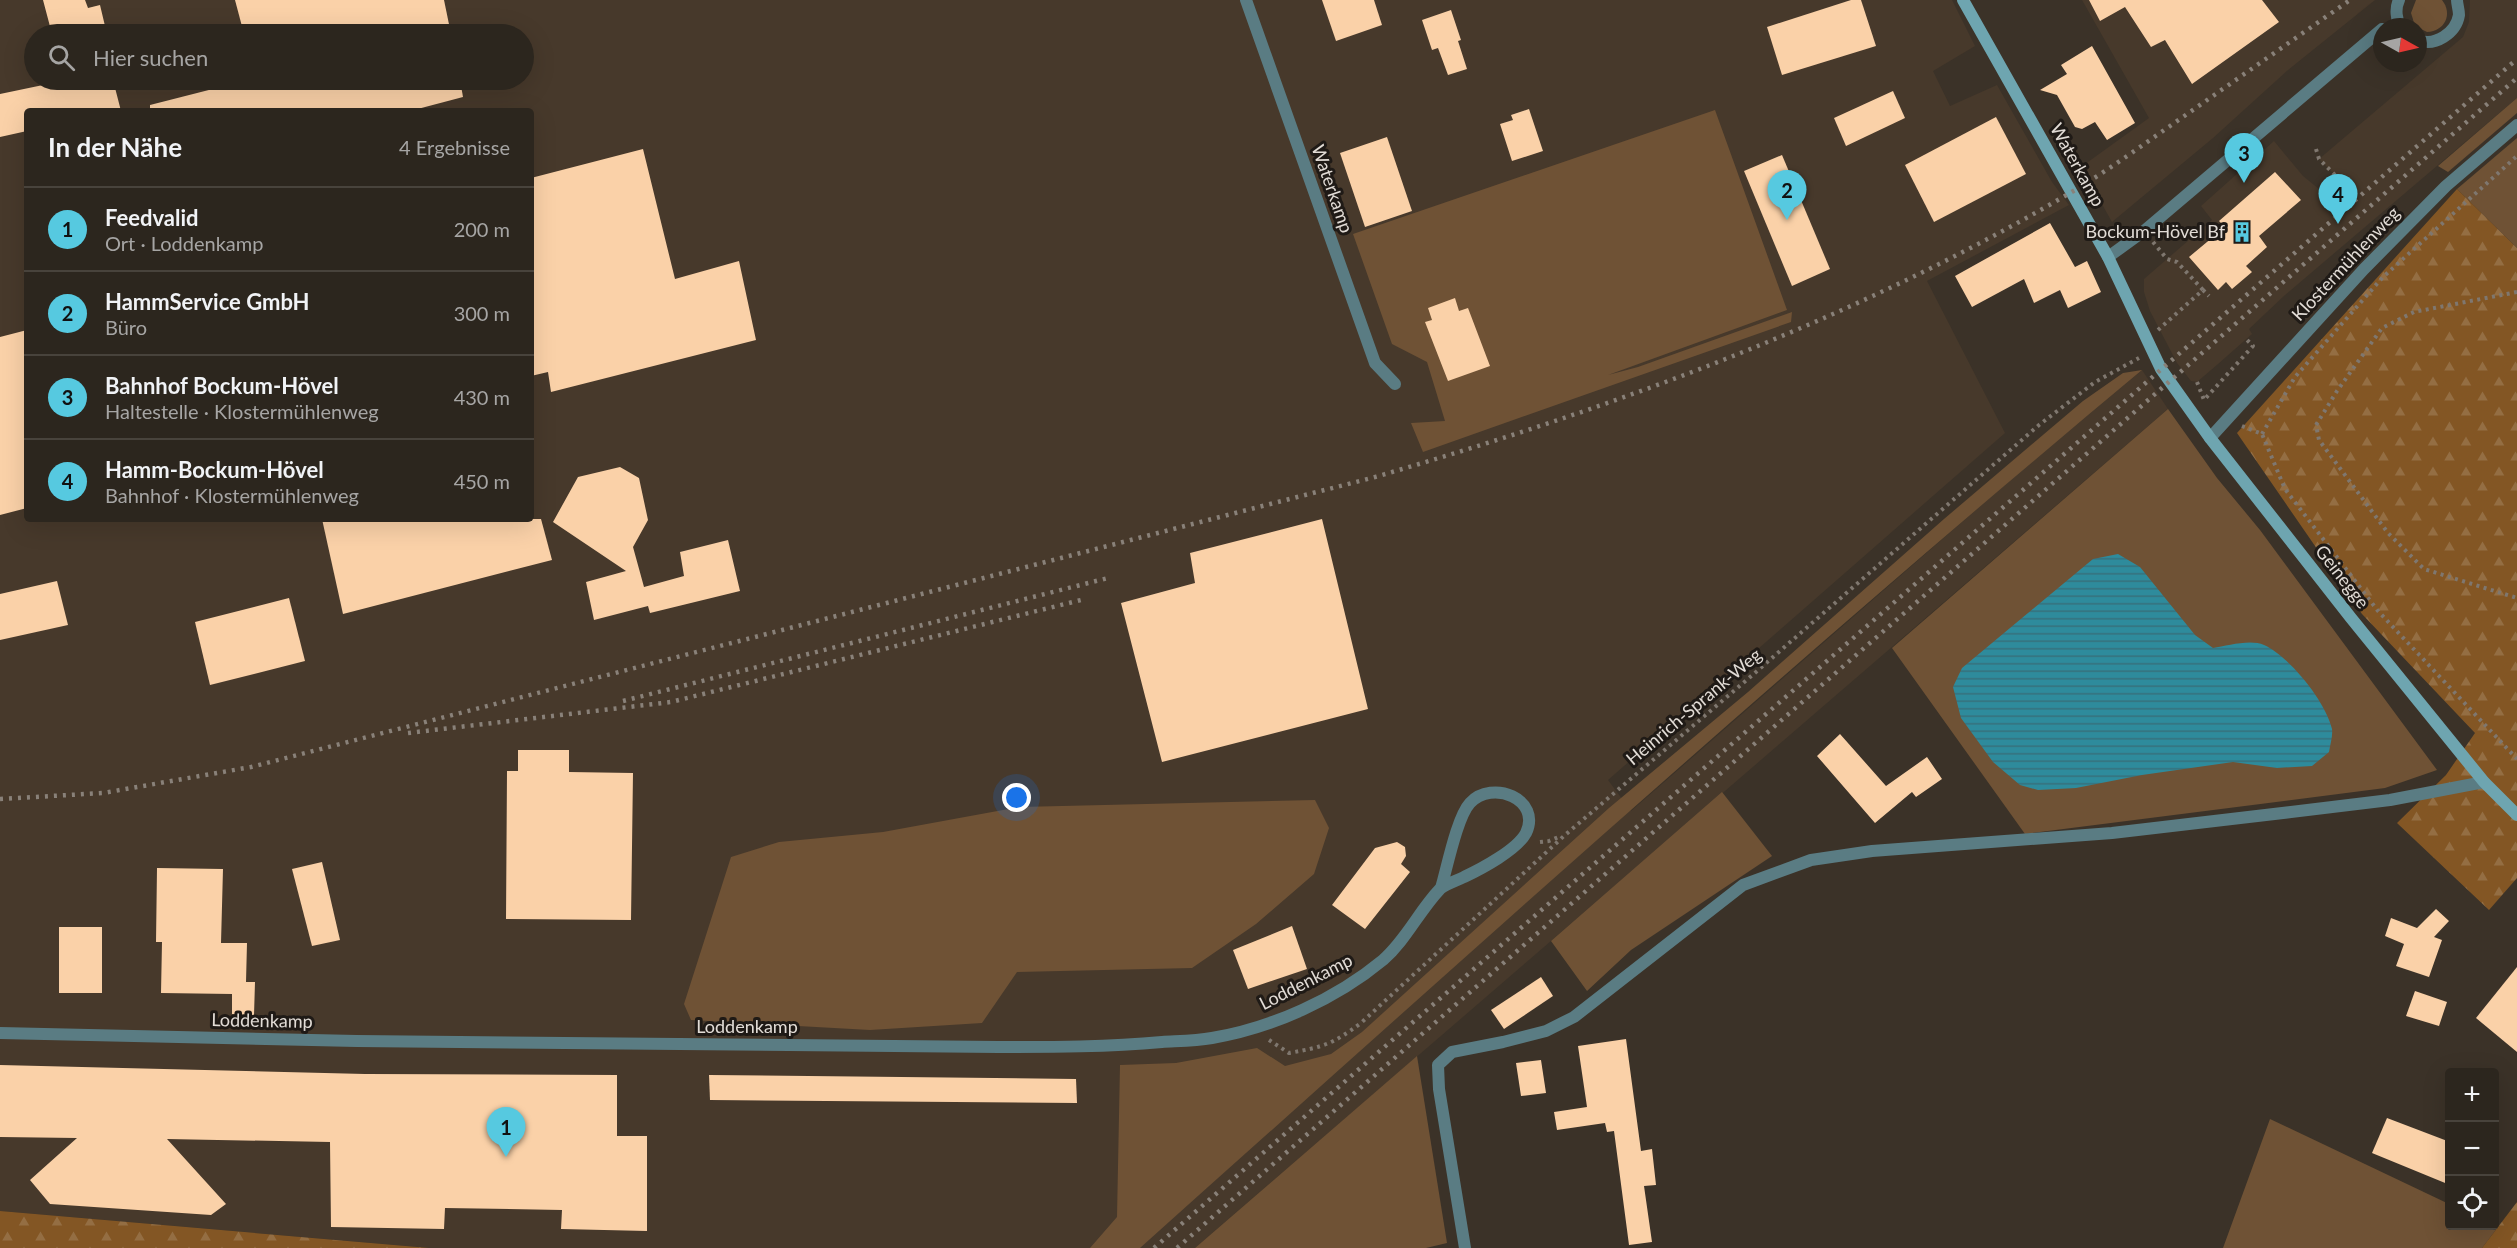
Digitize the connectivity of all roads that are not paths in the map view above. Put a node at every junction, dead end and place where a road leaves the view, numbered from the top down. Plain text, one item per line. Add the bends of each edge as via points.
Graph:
1 (1246, 0) edge
2 (1963, 0) edge
3 (2399, 0) edge
4 (2457, 0) edge
5 (2399, 18) edge
6 (2373, 36) edge
7 (2427, 42) edge
8 (2517, 125) edge
9 (2108, 257) junction
10 (2151, 351) joint
11 (1395, 384) dead end
12 (2210, 438) junction
13 (2484, 782) junction
14 (2517, 815) edge
15 (1441, 888) junction
16 (0, 1033) edge
17 (1465, 1248) edge

1 - 11 street, Waterkamp via 1374,363
2 - 9 street, Waterkamp
3 - 5 street
4 - 7 street via 2458,15 2452,30 2439,40
6 - 9 street via 2144,231
8 - 12 street, Klostermühlenweg via 2446,186 2364,269
9 - 10 street, Waterkamp
10 - 12 street, Geinegge
12 - 13 street, Geinegge
13 - 14 street, Geinegge
13 - 17 street via 2390,800 2145,829 1872,851 1810,860 1743,885 1574,1017 1546,1031 1452,1052 1438,1065
15 - 15 street, Loddenkamp via 1469,803 1480,795 1504,792 1517,797 1527,809 1529,821 1522,840
15 - 16 street, Loddenkamp via 1384,958 1347,986 1289,1015 1211,1038 1104,1047 345,1041

